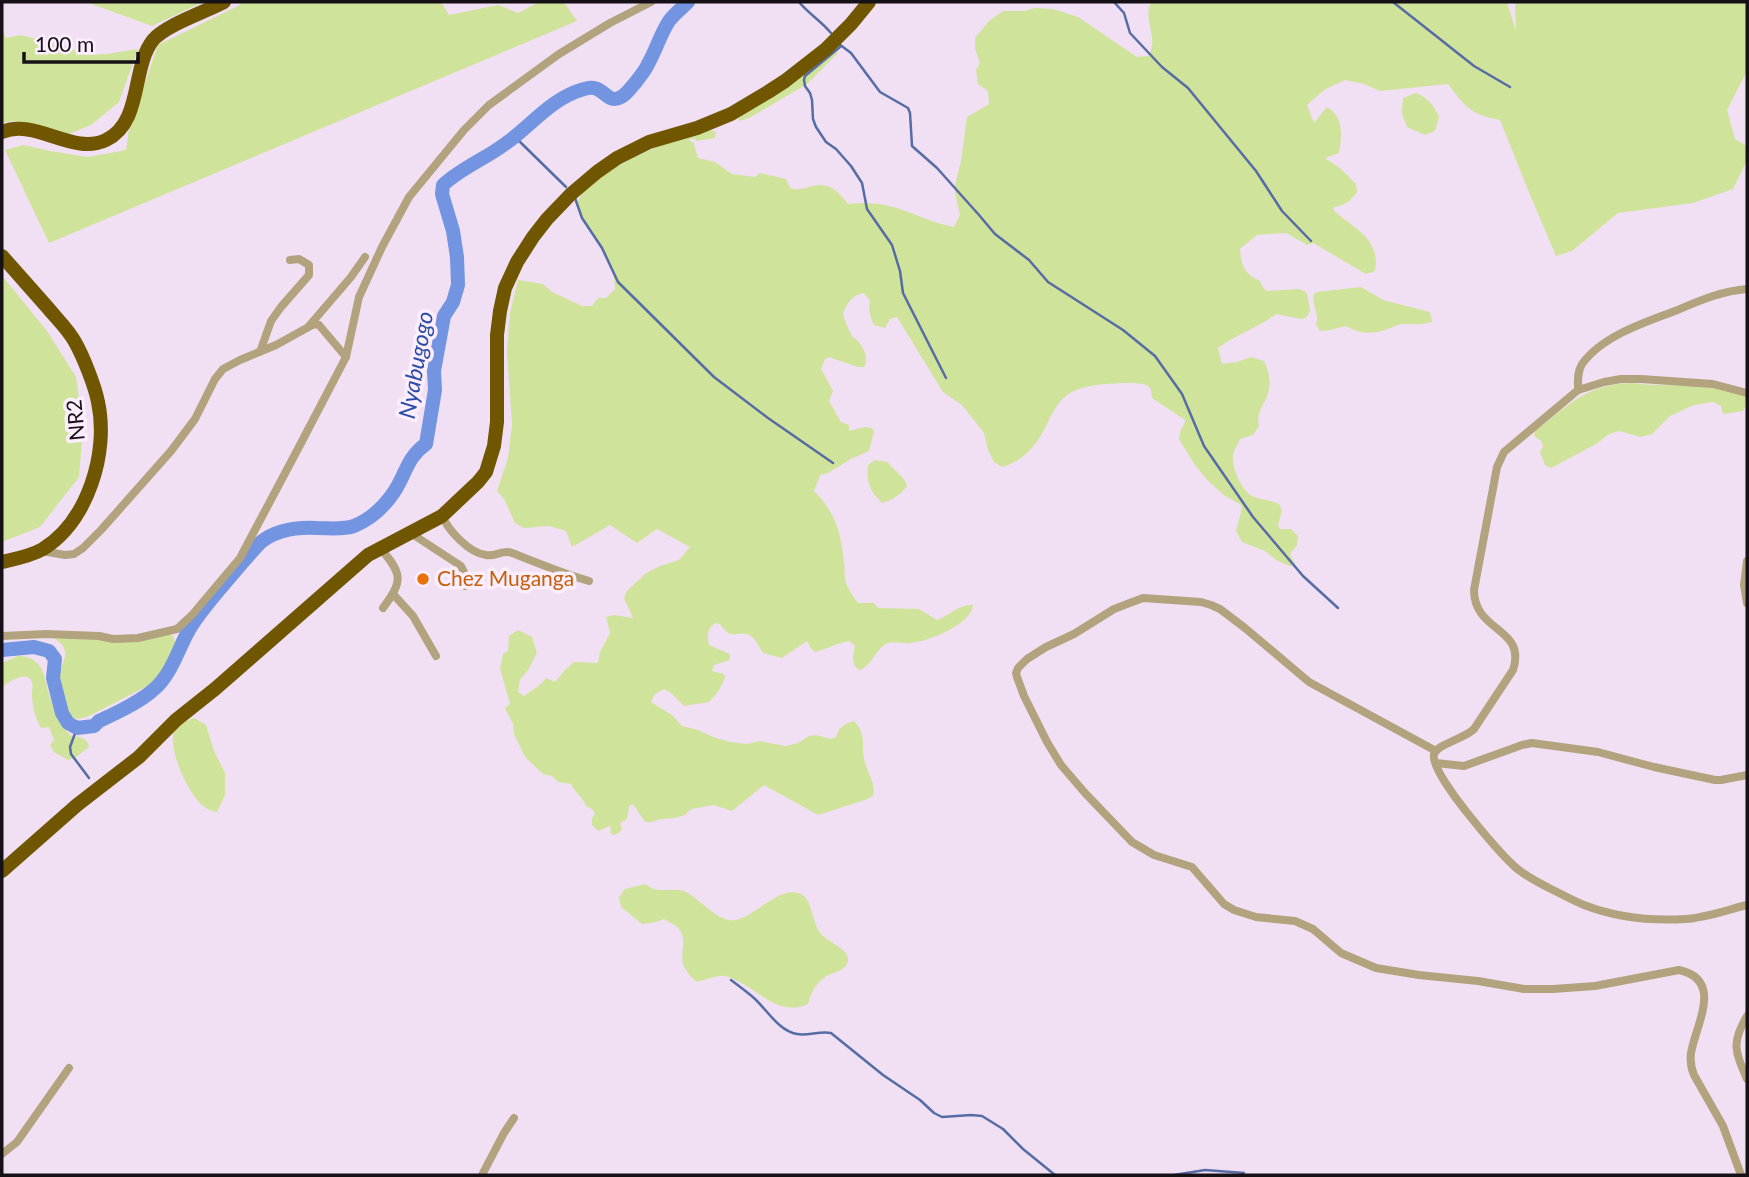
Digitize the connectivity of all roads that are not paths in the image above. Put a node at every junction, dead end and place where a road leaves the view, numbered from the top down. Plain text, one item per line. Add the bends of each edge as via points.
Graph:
1 (224, 2) edge
2 (651, 2) edge
3 (869, 2) edge
4 (2, 132) edge
5 (2, 256) edge
6 (365, 257) dead end
7 (290, 260) dead end
8 (1747, 289) edge
9 (309, 326) junction
10 (260, 352) junction
11 (346, 357) junction
12 (1578, 390) junction
13 (1747, 393) edge
14 (442, 516) junction
15 (409, 532) junction
16 (380, 548) junction
17 (41, 551) junction
18 (1747, 561) edge
19 (2, 562) edge
20 (589, 581) dead end
21 (465, 586) dead end
22 (393, 594) junction
23 (1747, 603) edge
24 (383, 608) dead end
25 (2, 636) edge
26 (436, 656) dead end
27 (1436, 751) junction
28 (1436, 763) junction
29 (1747, 775) edge
30 (2, 871) edge
31 (1747, 905) edge
32 (1747, 1016) edge
33 (69, 1068) dead end
34 (1747, 1079) edge
35 (514, 1118) dead end
36 (2, 1154) edge
37 (482, 1175) edge
38 (1741, 1175) edge

1 - 4 highway via 155,38 127,118 112,136 97,144 25,130
2 - 11 street via 534,71 464,130 409,197 382,247 359,297
3 - 14 highway via 826,49 785,81 731,114 617,158 547,219 505,288 497,335 497,422 491,460 478,482
5 - 17 highway, NR2 / NR2 via 74,340 99,401 99,451 91,488 73,519
6 - 9 street
7 - 10 street via 309,265 309,275 271,321
8 - 12 street via 1716,294 1622,332 1581,365
9 - 10 street
9 - 11 street via 319,325
10 - 17 street via 219,374 171,451 93,539 74,554
11 - 25 street via 240,558 177,629 138,638
12 - 13 street via 1641,379 1713,384
12 - 27 street via 1504,452 1497,467 1474,598 1485,620 1511,642 1515,662 1474,729
14 - 15 highway
14 - 20 street via 460,539 487,556 509,551
15 - 16 highway
15 - 21 street via 461,566
16 - 22 street via 398,573
16 - 30 highway
17 - 19 highway, NR2 / NR2
18 - 23 street
22 - 24 street
22 - 26 street
27 - 28 street
27 - 38 street via 1308,682 1228,615 1201,602 1143,598 1127,604 1046,647 1016,673 1047,742 1085,793 1132,842 1154,855 1192,867 1234,910 1295,921 1313,929 1341,953 1376,968 1419,975 1553,989 1679,970 1691,973 1706,998 1691,1055 1693,1075 1723,1126
28 - 29 street via 1464,766 1532,743 1598,752 1715,780
28 - 31 street via 1450,792 1516,867 1584,905 1624,915 1686,919
32 - 34 street via 1735,1042
33 - 36 street via 17,1142
35 - 37 street

